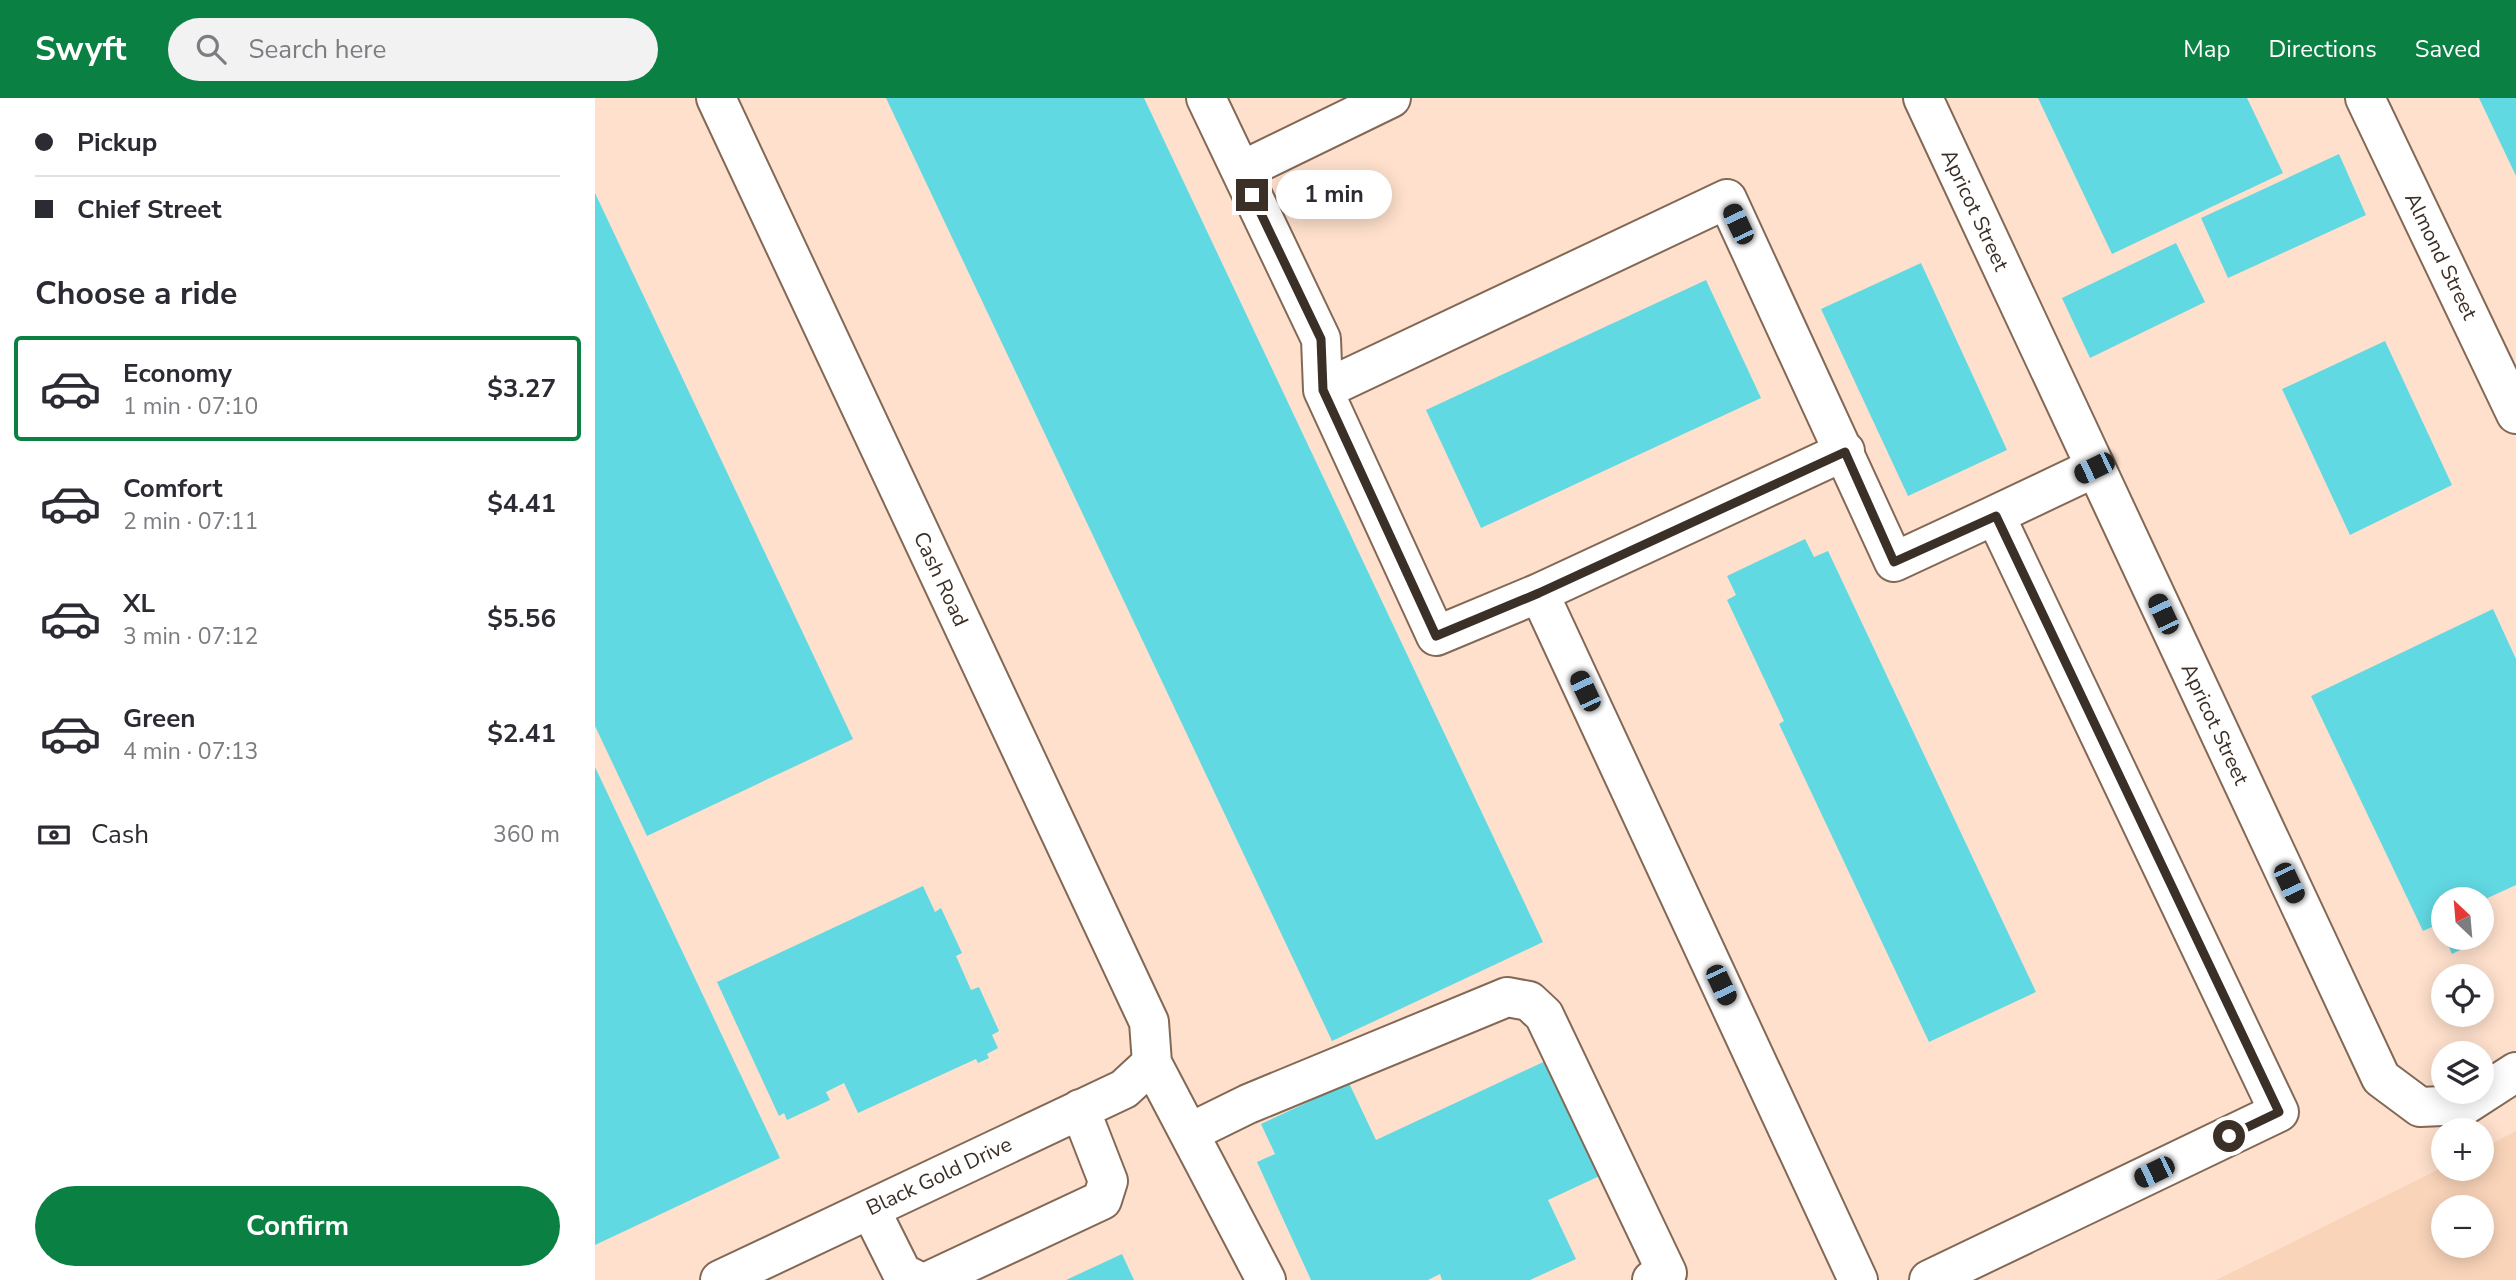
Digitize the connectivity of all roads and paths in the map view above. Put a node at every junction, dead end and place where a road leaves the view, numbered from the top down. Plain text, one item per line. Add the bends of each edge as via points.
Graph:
1 (716, 98) edge
2 (1206, 98) edge
3 (1391, 98) edge
4 (1923, 98) edge
5 (2365, 98) edge
6 (1241, 171) junction
7 (1323, 390) junction
8 (2516, 414) edge
9 (1845, 452) junction
10 (2094, 468) junction
11 (1996, 516) junction
12 (1539, 593) junction
13 (1153, 1063) junction
14 (2516, 1072) edge
15 (1080, 1109) junction
16 (1189, 1133) junction
17 (870, 1209) junction
18 (720, 1280) edge
19 (916, 1280) edge
20 (931, 1280) edge
21 (1266, 1280) edge
22 (1652, 1280) edge
23 (1858, 1280) edge
24 (1929, 1280) edge

1 - 13 street, Cash Road via 1149,1022
2 - 6 street
3 - 6 street
4 - 10 street, Apricot Street
5 - 8 street, Almond Street
6 - 7 street via 1321,339
7 - 9 street via 1727,199
7 - 12 street via 1436,636
9 - 11 street via 1894,562
9 - 12 street
10 - 11 street
10 - 14 street, Apricot Street via 2381,1078 2420,1107 2465,1105
11 - 24 street via 2279,1112
12 - 23 street
13 - 15 street, Black Gold Drive via 1124,1088
13 - 16 street
15 - 17 street, Black Gold Drive
15 - 20 street via 1108,1181 1102,1200
16 - 21 street
16 - 22 street via 1248,1104 1507,998 1529,1001 1544,1015 1667,1273
17 - 18 street, Black Gold Drive
17 - 19 street via 902,1273

